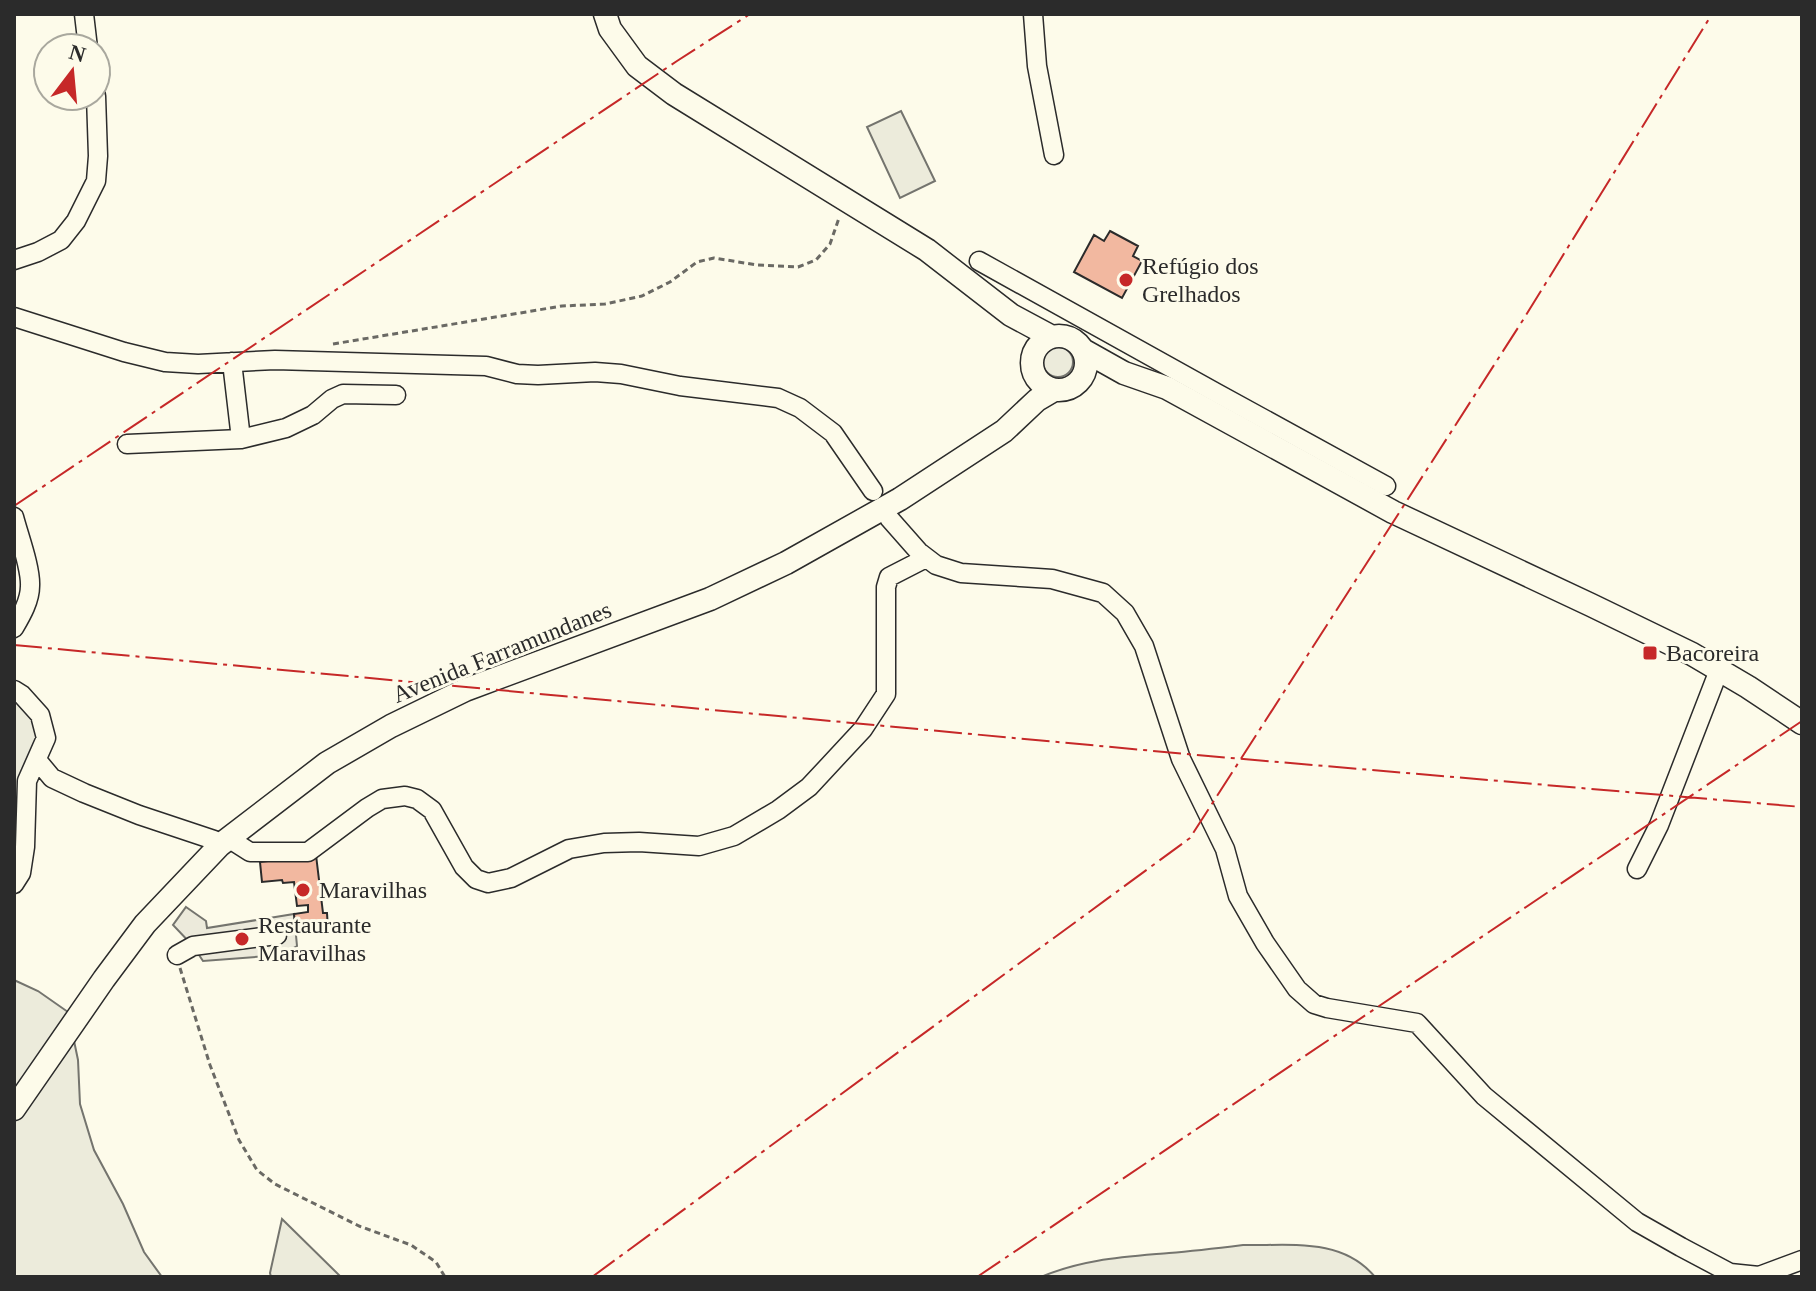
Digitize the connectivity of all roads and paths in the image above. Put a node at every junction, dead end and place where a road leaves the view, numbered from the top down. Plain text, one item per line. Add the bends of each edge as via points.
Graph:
1 (605, 14) edge
2 (1033, 14) edge
3 (97, 112) edge
4 (1054, 155) dead end
5 (845, 201) junction
6 (14, 260) edge
7 (979, 261) dead end
8 (989, 299) junction
9 (1070, 313) junction
10 (14, 317) edge
11 (1092, 324) junction
12 (1054, 337) junction
13 (1082, 348) junction
14 (329, 354) junction
15 (232, 362) junction
16 (1033, 367) junction
17 (1134, 376) junction
18 (1077, 384) junction
19 (1054, 390) junction
20 (396, 395) dead end
21 (332, 399) junction
22 (1016, 418) junction
23 (241, 439) junction
24 (127, 444) dead end
25 (1386, 486) dead end
26 (873, 491) dead end
27 (14, 517) edge
28 (889, 518) dead end
29 (926, 558) junction
30 (14, 628) edge
31 (1719, 670) junction
32 (14, 690) edge
33 (1802, 723) edge
34 (37, 760) junction
35 (224, 842) junction
36 (1637, 869) dead end
37 (14, 884) edge
38 (277, 935) dead end
39 (177, 955) joint
40 (14, 1109) edge
41 (1802, 1260) edge
42 (1732, 1275) edge
43 (445, 1277) edge

1 - 5 main road via 637,66
2 - 4 street
3 - 6 street via 96,181 76,221 61,240
5 - 8 main road via 927,250
5 - 14 path via 830,244 816,260 798,267 714,258 697,262 642,296 562,306
7 - 9 street
8 - 12 main road
8 - 16 main road via 1007,319
9 - 11 street
9 - 12 street
10 - 15 street via 165,362
11 - 13 street
11 - 25 street
12 - 13 main road via 1069,338
12 - 16 main road via 1041,341
13 - 17 main road
13 - 18 main road via 1086,370
14 - 15 street
14 - 21 street
14 - 26 street via 486,366 517,374 621,374 778,398 833,433
15 - 23 street
16 - 19 main road via 1041,384
16 - 22 main road
17 - 18 main road via 1112,375
17 - 31 main road via 1167,388 1393,512
18 - 19 main road
19 - 22 main road, Avenida Farramundanes
20 - 21 street via 343,394
21 - 23 street via 286,428
22 - 35 main road, Avenida Farramundanes via 900,499 786,563 710,599 465,690 391,726 327,763
23 - 24 street
27 - 30 street via 31,587
28 - 29 street
29 - 35 street via 889,577 886,694 863,729 809,787 734,836 699,846 639,842 569,849 511,878 488,883 464,867 432,810 405,796 382,799 308,852 250,852
29 - 42 street via 961,573 1052,579 1103,593 1125,613 1144,646 1181,759 1225,849 1238,896 1297,989 1327,1008 1417,1023 1484,1096 1637,1222
31 - 33 main road
31 - 36 street
32 - 34 street via 40,715 46,738
34 - 35 street via 52,778 84,793
34 - 37 street via 27,781 25,847
35 - 40 main road, Avenida Farramundanes via 145,924
38 - 39 street via 193,946
39 - 43 path via 210,1065 239,1140 257,1170 359,1226 411,1245 436,1262
41 - 42 street via 1759,1276

